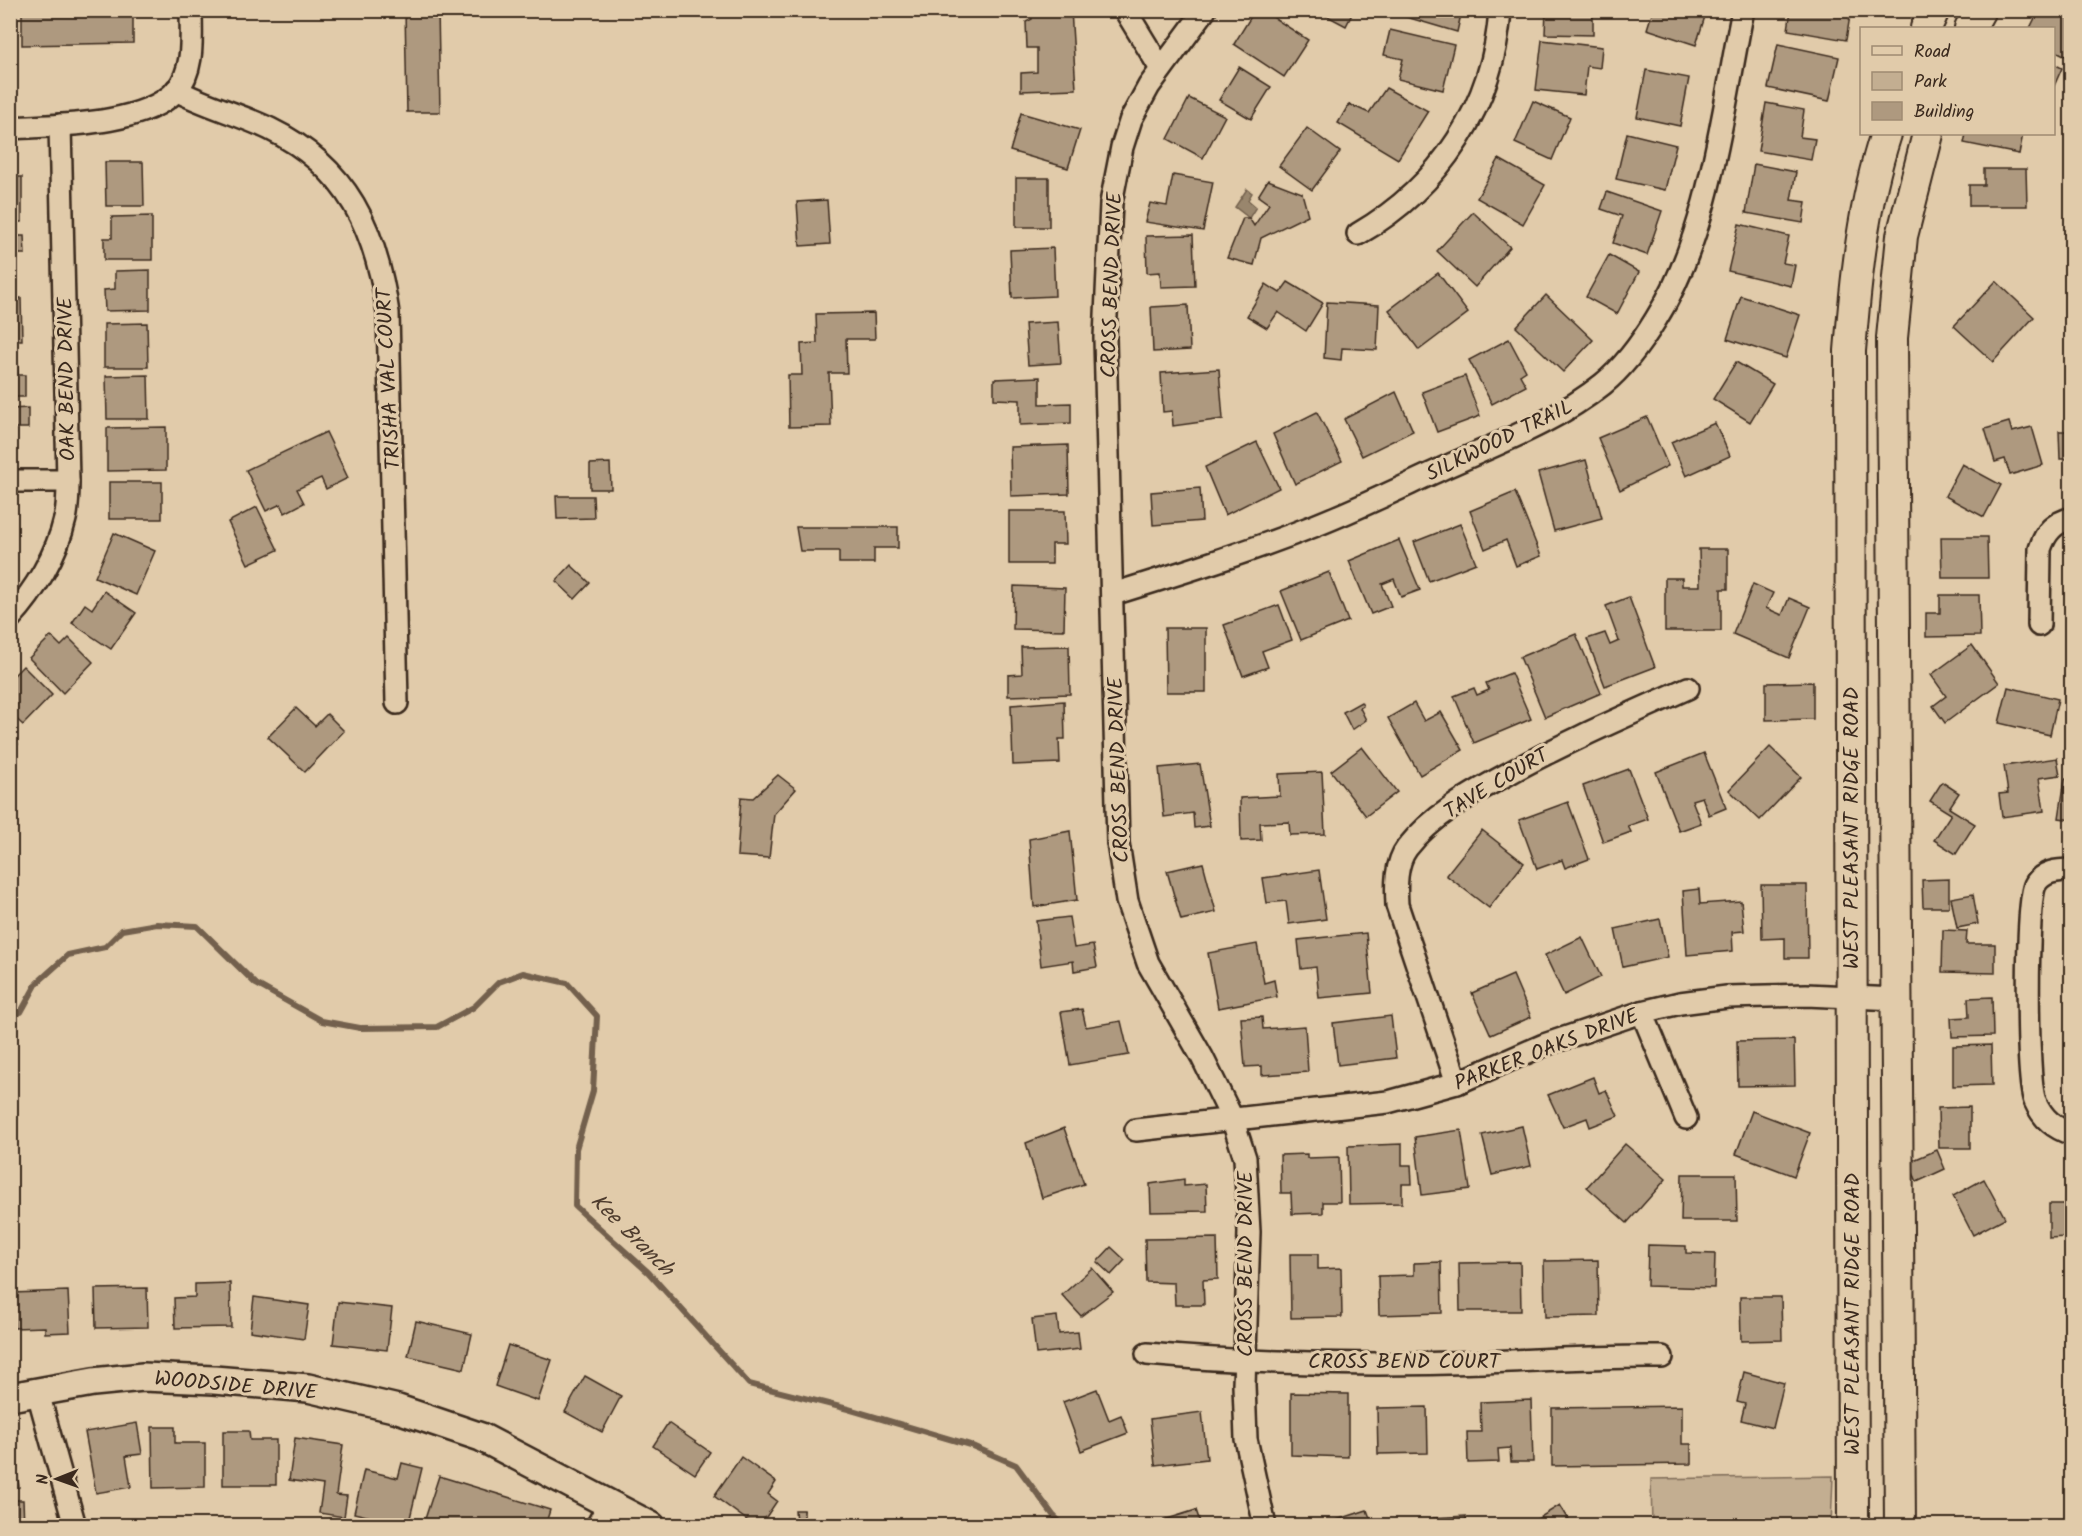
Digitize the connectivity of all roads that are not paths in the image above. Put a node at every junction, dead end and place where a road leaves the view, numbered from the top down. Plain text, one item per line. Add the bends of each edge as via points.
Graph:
1 (191, 10) edge
2 (1125, 10) edge
3 (1205, 10) edge
4 (1500, 10) edge
5 (1743, 10) edge
6 (1934, 10) edge
7 (1980, 10) edge
8 (1926, 27) edge
9 (1971, 27) edge
10 (1161, 69) junction
11 (176, 90) junction
12 (60, 125) junction
13 (10, 128) edge
14 (1886, 135) edge
15 (1928, 135) edge
16 (1358, 234) dead end
17 (10, 481) edge
18 (69, 481) junction
19 (2072, 518) edge
20 (1113, 594) junction
21 (10, 618) edge
22 (2039, 625) dead end
23 (1688, 688) dead end
24 (397, 703) dead end
25 (2072, 870) edge
26 (1851, 996) junction
27 (1896, 999) junction
28 (1642, 1012) junction
29 (1457, 1083) junction
30 (1233, 1118) junction
31 (1686, 1118) dead end
32 (1136, 1130) dead end
33 (2072, 1134) edge
34 (1148, 1354) dead end
35 (1662, 1357) dead end
36 (1245, 1360) junction
37 (38, 1393) junction
38 (10, 1397) edge
39 (603, 1516) edge
40 (75, 1526) edge
41 (651, 1526) edge
42 (1265, 1526) edge
43 (1853, 1526) edge
44 (1900, 1526) edge

1 - 11 street via 190,59
2 - 10 street
3 - 10 street, CROSS BEND DRIVE
4 - 16 street via 1499,32 1487,78 1460,140 1410,198
5 - 20 street, SILKWOOD TRAIL via 1704,202 1681,270 1658,317 1604,383 1570,408 1516,435 1316,525 1218,562
6 - 8 main road
7 - 9 main road
10 - 20 street, CROSS BEND DRIVE via 1131,119 1111,203 1105,338
11 - 12 street via 140,111
11 - 24 street, TRISHA VAL COURT via 269,128 326,166 351,198 373,248 388,313
12 - 13 street
12 - 18 street, OAK BEND DRIVE
14 - 26 main road, WEST PLEASANT RIDGE ROAD via 1857,257 1850,351
15 - 27 main road, WEST PLEASANT RIDGE ROAD via 1902,236 1892,338
17 - 18 street
18 - 21 street, OAK BEND DRIVE via 66,519 51,556 34,588
19 - 22 street via 2058,522 2043,539
20 - 30 street, CROSS BEND DRIVE via 1118,843 1127,901 1148,963
23 - 29 street, TAVE COURT via 1561,744 1473,793 1432,822 1406,850 1396,881 1397,905
25 - 33 street via 2047,873 2036,882 2031,896 2030,1056 2034,1099 2044,1118
26 - 27 street, PARKER OAKS DRIVE
26 - 28 street, PARKER OAKS DRIVE via 1727,997
26 - 43 main road, WEST PLEASANT RIDGE ROAD
27 - 44 main road, WEST PLEASANT RIDGE ROAD
28 - 29 street, PARKER OAKS DRIVE via 1544,1045
28 - 31 street
29 - 30 street, PARKER OAKS DRIVE via 1388,1102
30 - 32 street, PARKER OAKS DRIVE
30 - 36 street, CROSS BEND DRIVE via 1245,1158 1249,1232
34 - 36 street, CROSS BEND COURT
35 - 36 street, CROSS BEND COURT via 1484,1362
36 - 42 street, CROSS BEND DRIVE via 1246,1439
37 - 38 street, WOODSIDE DRIVE
37 - 39 street, WOODSIDE DRIVE via 143,1377 308,1388 398,1408 481,1437
37 - 40 street
39 - 41 street, WOODSIDE DRIVE

